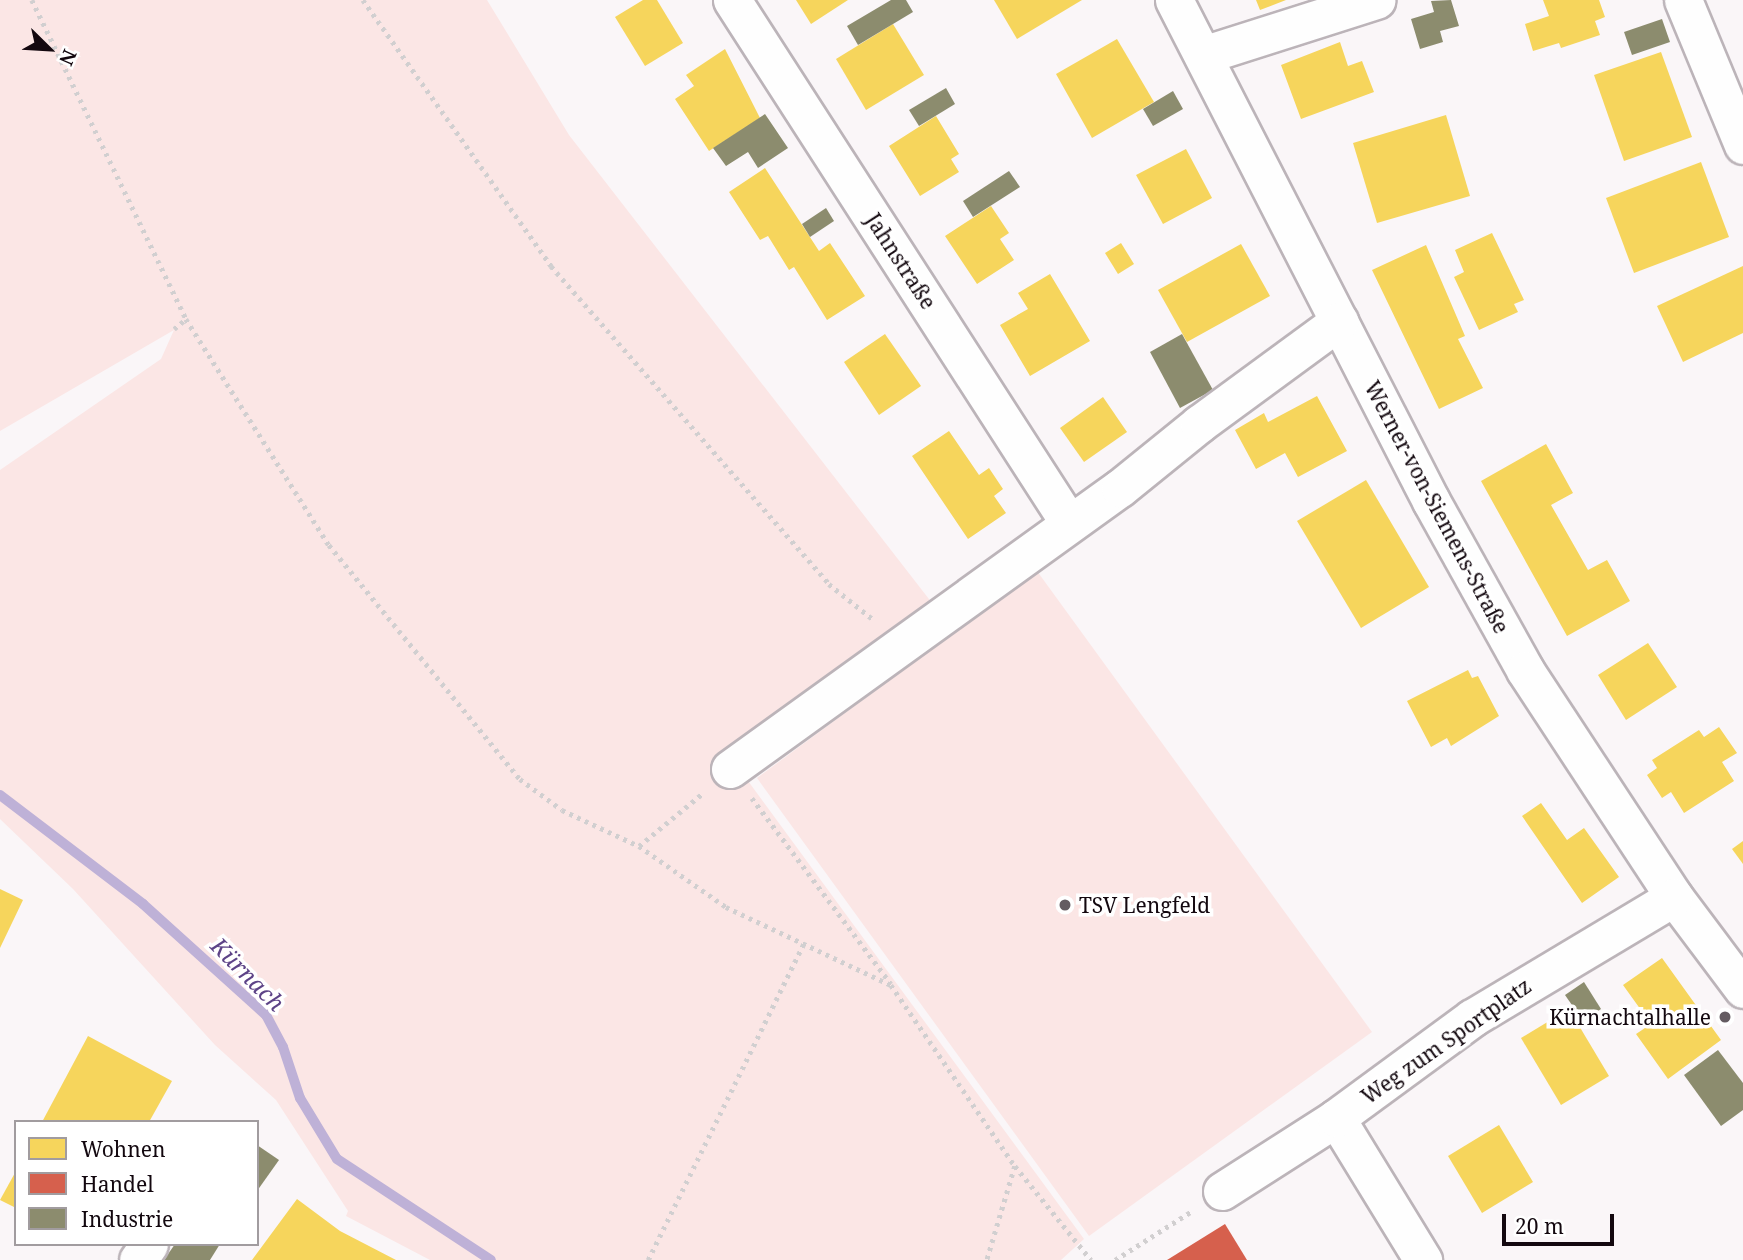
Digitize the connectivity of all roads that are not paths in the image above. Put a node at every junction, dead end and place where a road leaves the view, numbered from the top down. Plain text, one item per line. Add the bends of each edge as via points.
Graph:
1 (732, 0) edge
2 (1174, 0) edge
3 (1376, 0) edge
4 (1683, 0) edge
5 (1203, 55) junction
6 (1743, 145) edge
7 (1339, 321) junction
8 (1069, 523) junction
9 (730, 769) road end
10 (1674, 897) junction
11 (1743, 989) edge
12 (1336, 1118) junction
13 (1222, 1191) road end
14 (1423, 1260) edge

1 - 8 street, Jahnstraße
2 - 5 street, Werner-von-Siemens-Straße
3 - 5 street
4 - 6 street
5 - 7 street, Werner-von-Siemens-Straße
7 - 8 street
7 - 10 street, Werner-von-Siemens-Straße via 1525,670
8 - 9 street
10 - 11 street, Werner-von-Siemens-Straße
10 - 12 street, Weg zum Sportplatz via 1472,1017
12 - 13 street, Weg zum Sportplatz
12 - 14 street

